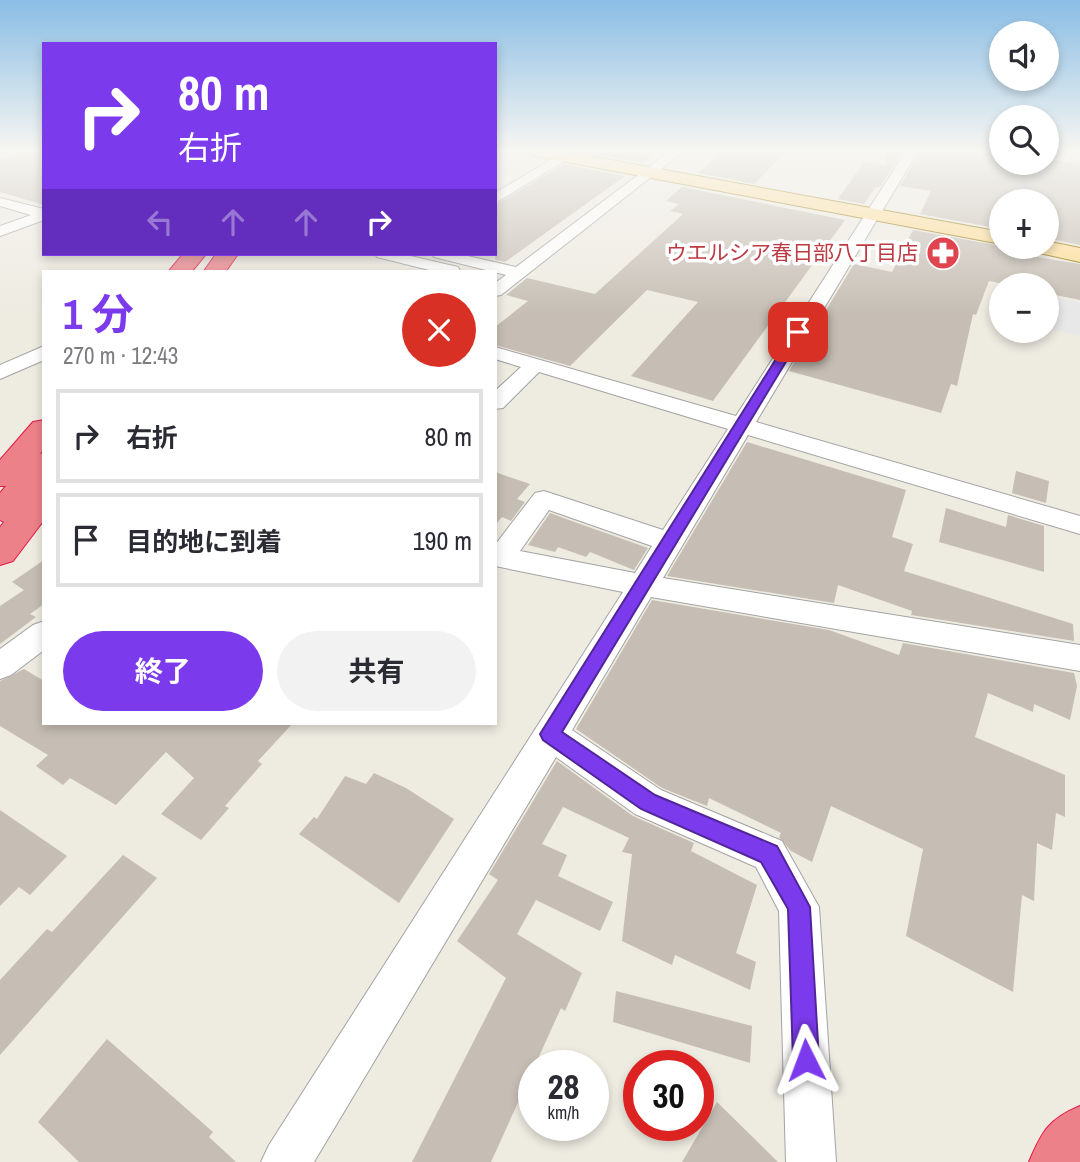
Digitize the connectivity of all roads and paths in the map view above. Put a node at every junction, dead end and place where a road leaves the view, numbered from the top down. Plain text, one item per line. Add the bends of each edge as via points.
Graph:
1 (10, 205) edge
2 (608, 205) edge
3 (829, 205) edge
4 (877, 205) edge
5 (872, 213) junction
6 (42, 216) edge
7 (42, 216) edge
8 (0, 231) edge
9 (989, 236) edge
10 (1059, 250) edge
11 (1080, 255) edge
12 (391, 256) edge
13 (448, 256) edge
14 (223, 258) edge
15 (188, 266) edge
16 (448, 270) edge
17 (520, 273) junction
18 (498, 286) edge
19 (42, 353) edge
20 (497, 354) edge
21 (535, 365) junction
22 (0, 373) edge
23 (497, 401) edge
24 (42, 405) edge
25 (740, 426) junction
26 (42, 431) edge
27 (0, 451) edge
28 (42, 465) edge
29 (0, 480) edge
30 (42, 499) edge
31 (0, 517) edge
32 (1080, 525) edge
33 (668, 542) junction
34 (0, 552) edge
35 (498, 556) edge
36 (642, 585) junction
37 (42, 635) edge
38 (1080, 658) edge
39 (0, 666) edge
40 (550, 734) junction
41 (1080, 1139) edge
42 (286, 1162) edge
43 (811, 1162) edge
44 (1063, 1162) edge

1 - 6 street
2 - 17 street
3 - 5 main road
4 - 5 street
5 - 9 main road
5 - 25 street
7 - 8 street
10 - 11 main road
12 - 16 street
13 - 17 street
14 - 15 highway
17 - 18 street
19 - 22 street
20 - 21 street
21 - 23 street
21 - 25 street
24 - 27 highway
25 - 32 street
25 - 33 street
26 - 29 highway
28 - 31 highway
30 - 34 highway
33 - 35 street via 544,499
33 - 36 street
35 - 36 street
36 - 38 street
36 - 40 street
37 - 39 street
40 - 42 street
40 - 43 street via 648,802 769,854 799,907
41 - 44 highway

